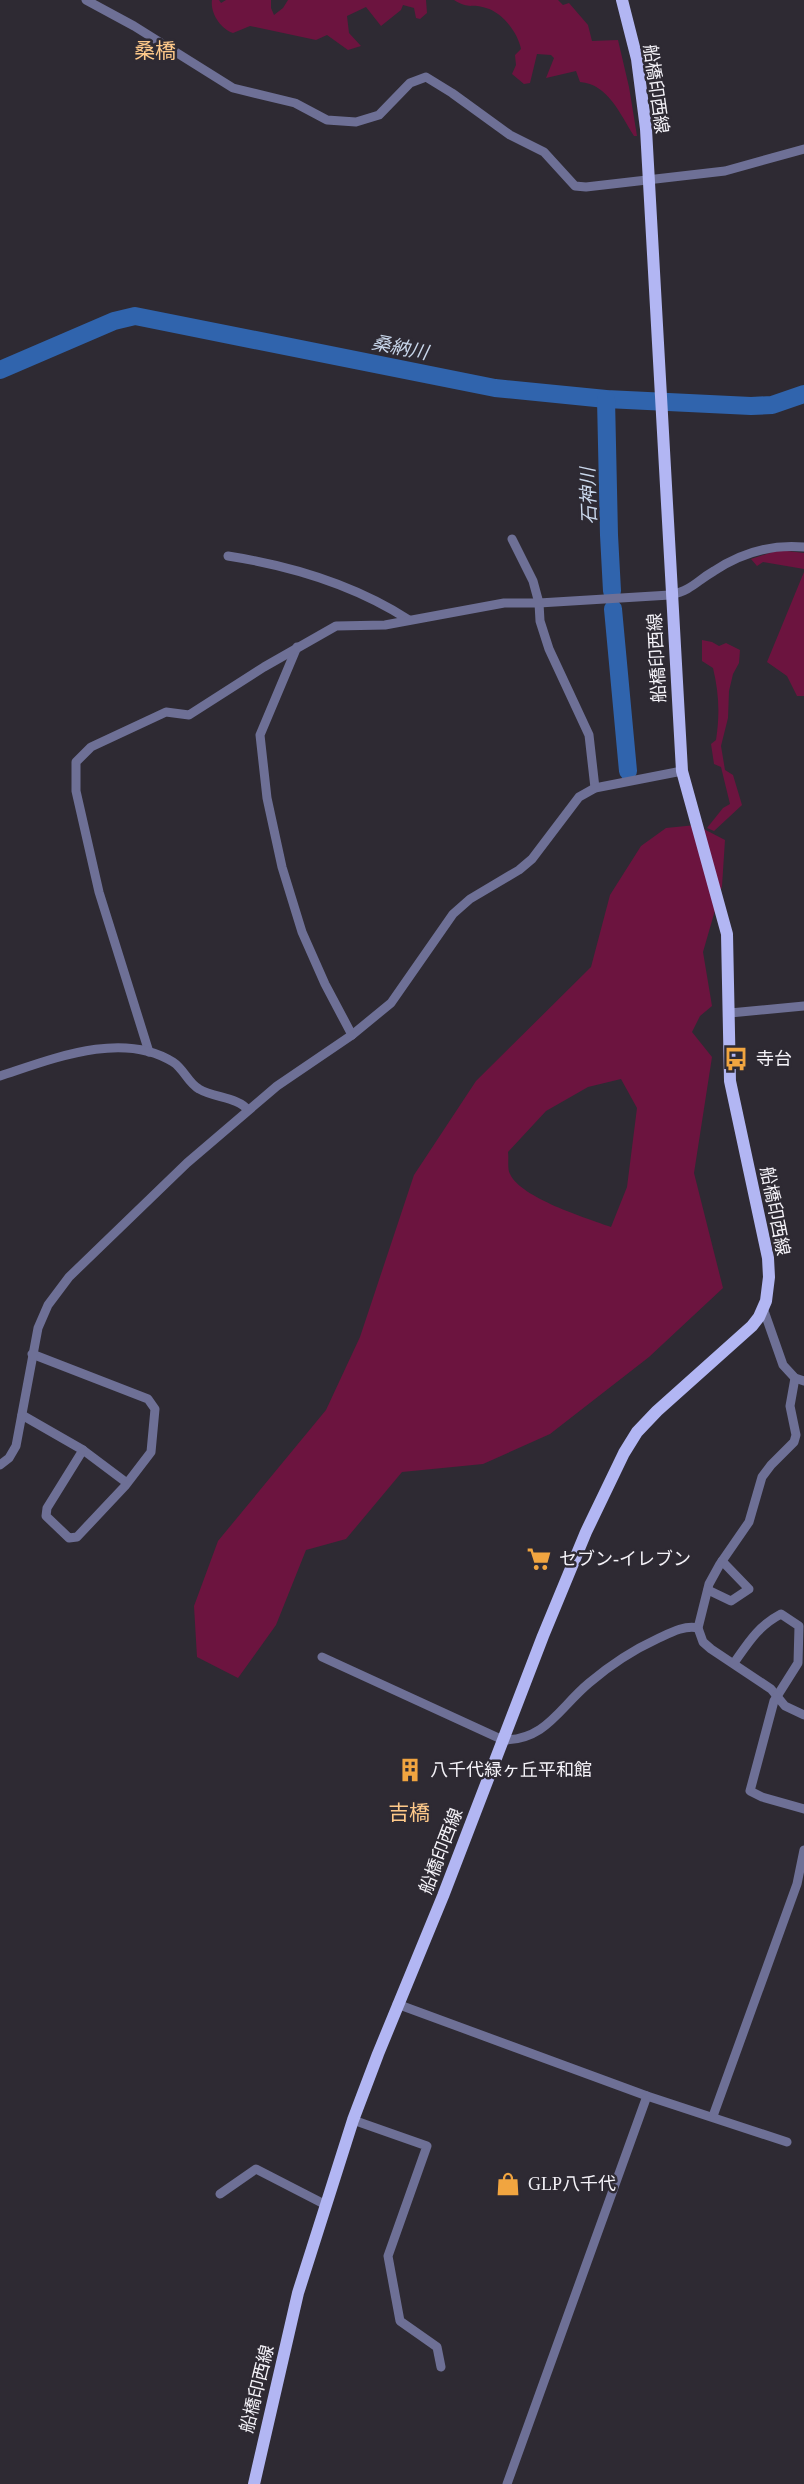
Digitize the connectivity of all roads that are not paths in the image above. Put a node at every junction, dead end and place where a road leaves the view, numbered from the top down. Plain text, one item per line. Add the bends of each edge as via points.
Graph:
1 (86, 0) edge
2 (622, 0) edge
3 (804, 149) edge
4 (648, 180) junction
5 (512, 539) dead end
6 (804, 547) edge
7 (228, 556) dead end
8 (670, 595) junction
9 (539, 603) junction
10 (409, 621) junction
11 (297, 648) junction
12 (682, 771) junction
13 (595, 788) junction
14 (804, 1006) edge
15 (730, 1013) junction
16 (352, 1035) junction
17 (149, 1052) junction
18 (0, 1076) edge
19 (248, 1110) junction
20 (764, 1308) junction
21 (32, 1354) junction
22 (799, 1379) edge
23 (22, 1415) junction
24 (83, 1450) junction
25 (0, 1465) edge
26 (127, 1483) junction
27 (722, 1561) junction
28 (708, 1590) junction
29 (698, 1628) junction
30 (322, 1657) dead end
31 (734, 1663) junction
32 (777, 1696) junction
33 (804, 1716) edge
34 (503, 1740) junction
35 (804, 1809) edge
36 (804, 1850) edge
37 (397, 2004) junction
38 (647, 2096) junction
39 (713, 2116) junction
40 (354, 2120) junction
41 (787, 2142) dead end
42 (220, 2194) dead end
43 (326, 2205) junction
44 (441, 2367) dead end
45 (510, 2483) edge
46 (254, 2484) edge

1 - 4 street via 233,88 295,103 327,120 356,122 379,115 410,83 426,77 510,135 544,152 575,186
2 - 4 main road, 船橋印西線 via 639,74
3 - 4 street via 740,168
4 - 8 main road, 船橋印西線
5 - 9 street
6 - 8 street via 759,549 713,571 689,590
7 - 10 street via 262,561 358,591
8 - 9 street
8 - 12 main road, 船橋印西線
9 - 10 street via 504,603
9 - 13 street via 549,649 589,735
10 - 11 street via 336,626
11 - 16 street via 260,735 267,798 302,932
11 - 17 street via 189,715 166,712 91,747 76,762 76,792 99,892
12 - 13 street
12 - 15 main road, 船橋印西線 via 727,934
13 - 16 street via 579,796 532,859 453,914 391,1003
14 - 15 street
15 - 20 main road, 船橋印西線 via 733,1102 768,1258
16 - 19 street
17 - 18 street via 110,1047
17 - 19 street via 174,1062 204,1092 243,1104
19 - 21 street via 69,1277 48,1305
20 - 22 street via 783,1365
20 - 34 main road, 船橋印西線 via 752,1326 657,1411 624,1453 586,1532
21 - 23 street
21 - 26 street via 148,1399 155,1409 151,1452
22 - 27 street via 790,1406 794,1443 762,1477 749,1522
23 - 24 street
23 - 25 street via 16,1446
24 - 26 street
24 - 26 street via 47,1508 46,1516 69,1538 77,1537
27 - 28 street
27 - 28 street via 749,1589 731,1601
28 - 29 street
29 - 31 street via 710,1649
29 - 34 street via 673,1631 647,1643 590,1682 538,1731 519,1740
30 - 34 street
31 - 32 street
31 - 32 street via 768,1620 781,1614 799,1626 798,1663
32 - 33 street
32 - 35 street via 750,1791
34 - 37 main road, 船橋印西線
36 - 39 street via 797,1884
37 - 38 street
37 - 40 main road, 船橋印西線
38 - 39 street
38 - 45 street
39 - 41 street
40 - 43 main road, 船橋印西線
40 - 44 street via 427,2146 388,2256 400,2321 437,2347
42 - 43 street via 256,2169
43 - 46 main road, 船橋印西線 via 298,2293

